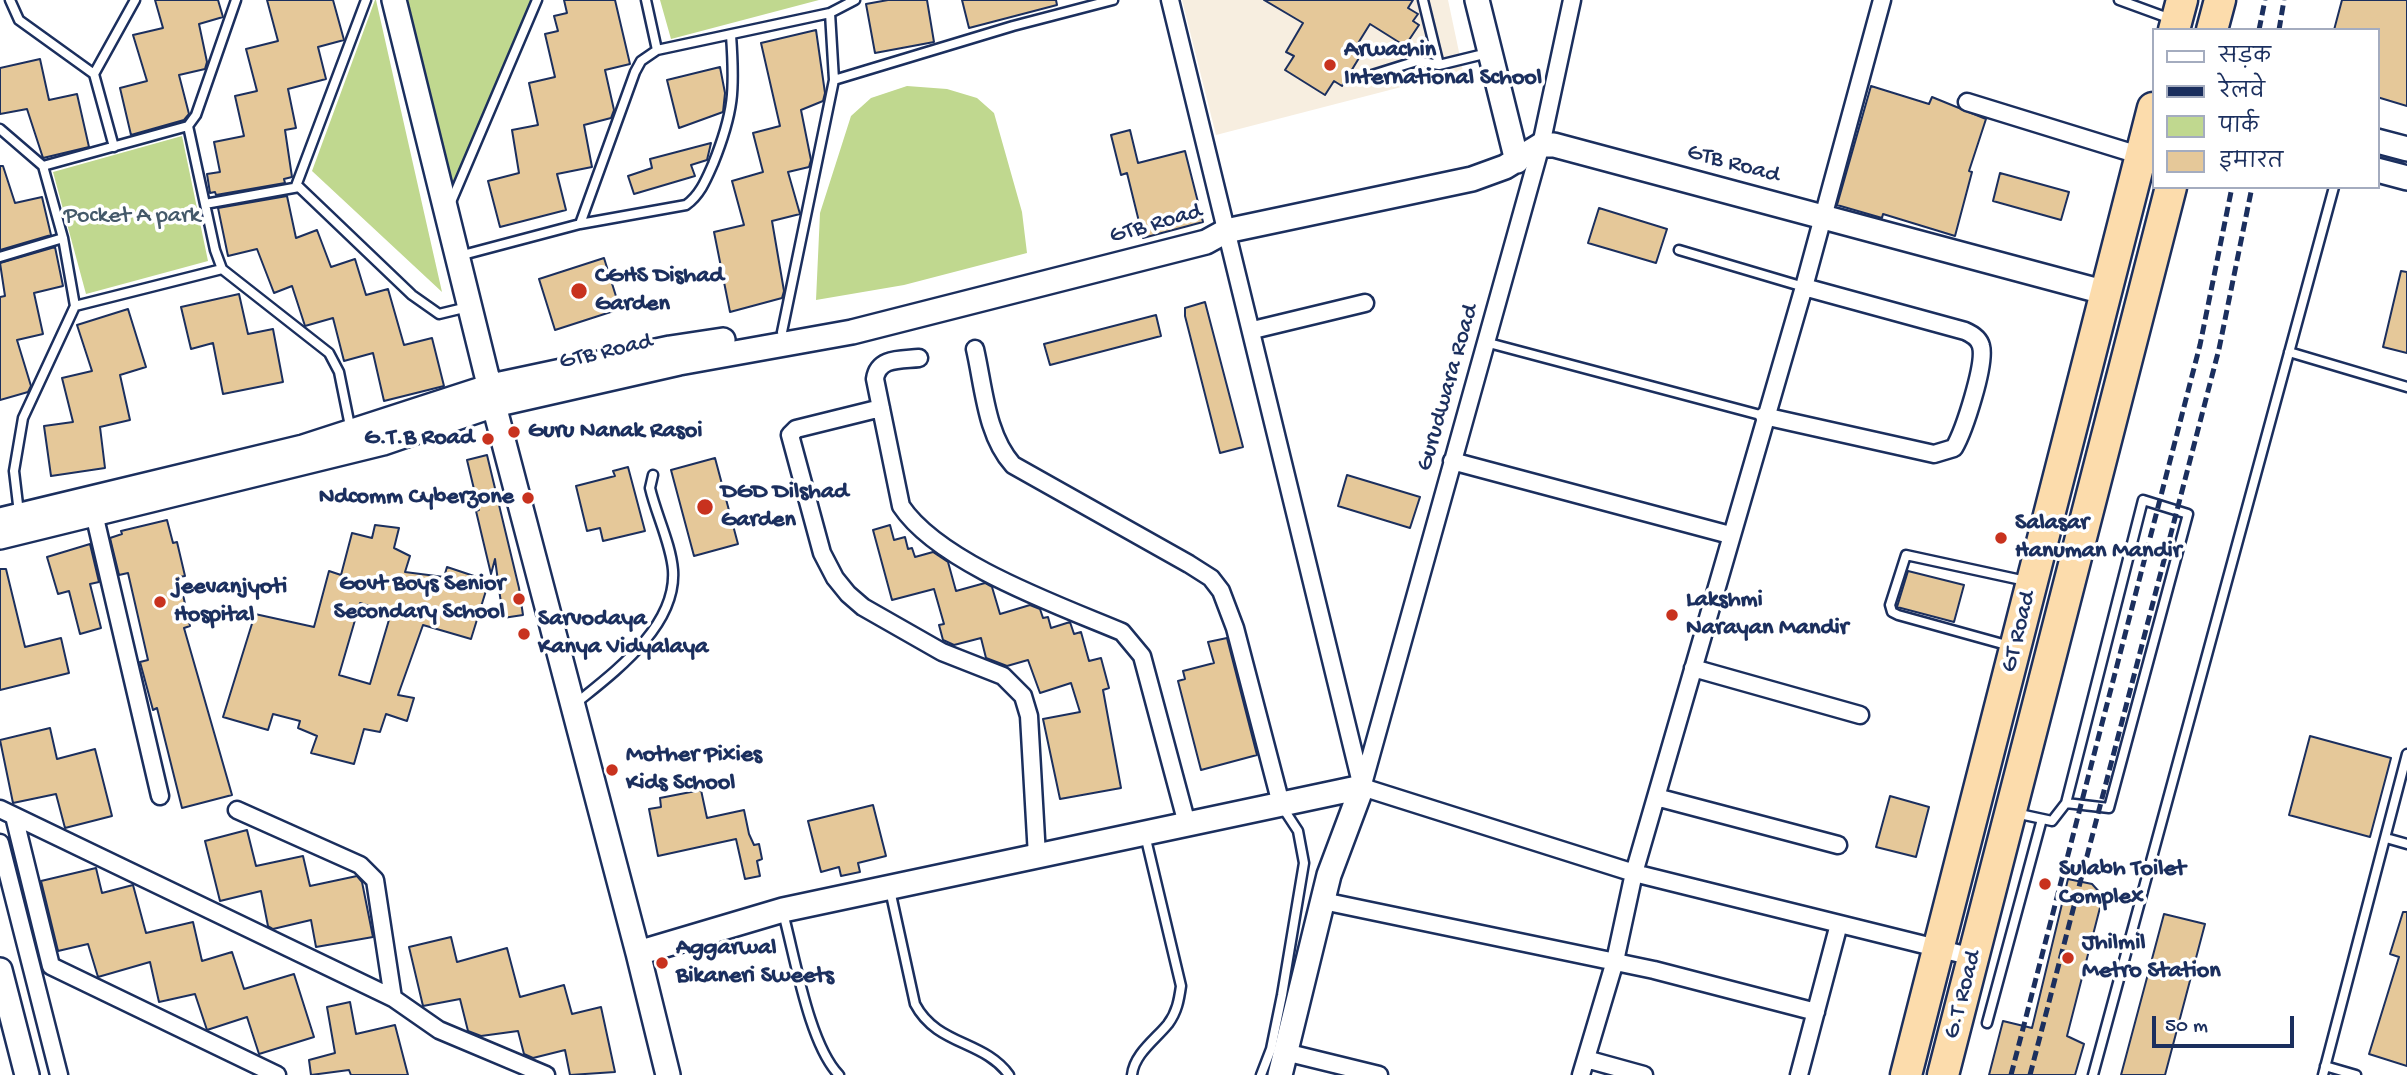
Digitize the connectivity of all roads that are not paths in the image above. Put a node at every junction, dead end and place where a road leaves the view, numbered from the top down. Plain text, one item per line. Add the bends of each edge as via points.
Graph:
1 (10, 0) edge
2 (135, 0) edge
3 (236, 0) edge
4 (366, 0) edge
5 (394, 0) edge
6 (537, 0) edge
7 (646, 0) edge
8 (855, 0) edge
9 (1113, 0) edge
10 (1170, 0) edge
11 (1423, 0) edge
12 (1477, 0) edge
13 (1572, 0) edge
14 (1882, 0) edge
15 (2119, 0) edge
16 (2220, 0) edge
17 (830, 13) junction
18 (2186, 21) edge
19 (731, 35) junction
20 (657, 50) junction
21 (1490, 52) junction
22 (1439, 65) junction
23 (94, 74) junction
24 (1366, 77) dead end
25 (834, 80) junction
26 (1967, 102) dead end
27 (2152, 115) edge
28 (188, 127) junction
29 (0, 129) edge
30 (2379, 142) edge
31 (1541, 145) junction
32 (114, 147) junction
33 (2407, 149) edge
34 (2142, 156) junction
35 (1517, 161) junction
36 (43, 166) junction
37 (2379, 171) edge
38 (2407, 178) edge
39 (296, 186) junction
40 (2171, 189) edge
41 (2333, 189) edge
42 (205, 204) junction
43 (445, 214) junction
44 (1822, 215) junction
45 (580, 224) junction
46 (1226, 231) junction
47 (63, 238) junction
48 (1679, 250) dead end
49 (0, 257) edge
50 (456, 257) junction
51 (222, 269) junction
52 (1804, 287) junction
53 (2107, 293) junction
54 (1365, 303) dead end
55 (75, 306) junction
56 (469, 307) junction
57 (1253, 330) junction
58 (783, 338) junction
59 (1485, 342) junction
60 (975, 349) dead end
61 (2289, 352) junction
62 (919, 358) dead end
63 (2407, 387) edge
64 (492, 396) junction
65 (881, 408) junction
66 (1764, 416) junction
67 (354, 441) junction
68 (1452, 461) junction
69 (653, 475) dead end
70 (93, 507) junction
71 (14, 522) edge
72 (1730, 535) junction
73 (0, 537) edge
74 (2032, 583) junction
75 (2016, 648) junction
76 (1693, 668) junction
77 (573, 706) junction
78 (1860, 715) dead end
79 (2407, 754) edge
80 (1362, 787) junction
81 (160, 796) dead end
82 (1656, 797) junction
83 (2066, 803) junction
84 (1281, 804) junction
85 (237, 810) dead end
86 (2011, 812) junction
87 (7, 813) edge
88 (2042, 819) junction
89 (1187, 824) junction
90 (1144, 833) junction
91 (2386, 838) junction
92 (0, 843) edge
93 (2407, 844) edge
94 (1838, 845) dead end
95 (1037, 856) junction
96 (1634, 873) junction
97 (889, 887) junction
98 (1323, 901) junction
99 (783, 910) junction
100 (1985, 915) joint
101 (1839, 924) junction
102 (1938, 949) junction
103 (638, 953) junction
104 (1973, 957) junction
105 (1615, 961) junction
106 (0, 970) edge
107 (1928, 993) joint
108 (3, 994) edge
109 (393, 998) junction
110 (1816, 1012) junction
111 (1987, 1023) dead end
112 (1285, 1052) junction
113 (1584, 1067) edge
114 (2324, 1071) edge
115 (27, 1075) edge
116 (59, 1075) edge
117 (277, 1075) edge
118 (546, 1075) edge
119 (668, 1075) edge
120 (839, 1075) edge
121 (1009, 1075) edge
122 (1132, 1075) edge
123 (1261, 1075) edge
124 (1280, 1075) edge
125 (1379, 1075) edge
126 (1644, 1075) edge
127 (1799, 1075) edge
128 (1906, 1075) edge
129 (1943, 1075) edge
130 (2093, 1075) edge
131 (2356, 1075) edge

1 - 23 lane via 19,20
2 - 23 lane
3 - 28 lane
4 - 39 lane
5 - 43 street
6 - 43 lane
7 - 20 lane
8 - 17 lane
9 - 25 lane
10 - 46 street
11 - 22 lane
12 - 21 street
13 - 31 street, Gurudwara Road
14 - 44 street
15 - 18 lane
16 - 18 highway
17 - 19 lane
17 - 25 lane
19 - 20 lane
19 - 45 lane via 733,108 695,199 686,205
20 - 45 lane via 641,61 635,72
21 - 22 lane
21 - 35 street
22 - 24 lane via 1417,61
23 - 32 lane
25 - 58 lane
26 - 34 street
27 - 34 highway, GT Road
28 - 32 lane
28 - 42 lane
29 - 36 lane
30 - 33 street
31 - 35 street, GTB Road
31 - 44 street, GTB Road
31 - 59 street, Gurudwara Road
32 - 36 lane
34 - 53 highway, GT Road
35 - 46 street, GTB Road via 1472,179
36 - 47 lane
37 - 38 street
39 - 42 lane
39 - 56 lane via 412,295 439,314
40 - 86 highway, GT Road
41 - 61 lane
42 - 51 lane
43 - 50 street
44 - 52 street
44 - 53 street, GTB Road
45 - 50 lane
46 - 57 street
46 - 58 street, GTB Road via 1204,228 851,324
47 - 49 lane
47 - 55 lane
48 - 52 lane
50 - 56 street
51 - 55 lane
51 - 67 lane via 329,353 339,372
52 - 66 street
52 - 66 street via 1976,337 1982,358 1961,435 1954,448 1934,454
53 - 74 highway, GT Road
54 - 57 street
55 - 71 lane via 23,418 14,471
56 - 64 street
57 - 80 street
58 - 64 street, GTB Road via 679,363
59 - 66 lane
59 - 68 street, Gurudwara Road
60 - 84 street via 994,434 1013,465 1189,564 1211,578 1221,592 1235,628
61 - 63 lane
61 - 130 lane
62 - 65 street via 884,362 876,369
64 - 67 street, GTB Road
64 - 77 street
65 - 89 street via 901,506 913,524 1000,580 1122,632 1134,644 1142,656
65 - 95 street via 796,429 790,435 822,553 835,578 863,607 942,652 1003,676 1023,696 1029,716
66 - 72 street
67 - 70 street, GTB Road
68 - 72 street
68 - 80 street, Gurudwara Road
69 - 77 lane via 650,488 673,570 665,606 641,646
70 - 71 street, GTB Road
70 - 81 street
71 - 73 street, GTB Road
72 - 76 street
74 - 75 highway, GT Road
74 - 75 lane via 1906,555 1891,605 1898,615
75 - 102 highway, GT Road
76 - 78 street
76 - 82 street
77 - 103 street
79 - 91 lane
80 - 84 street
80 - 96 street
80 - 98 street
82 - 94 street
82 - 96 street
83 - 83 lane via 2143,500 2188,514 2109,808
83 - 88 lane via 2052,821
84 - 89 street
84 - 123 lane via 1298,831 1304,863 1277,1022
85 - 109 street via 360,865 375,880
86 - 88 lane
86 - 100 highway, GT Road
87 - 109 street
87 - 117 street via 51,966
88 - 111 lane
89 - 90 street
90 - 95 street
90 - 122 lane via 1181,986 1169,1022 1143,1052
91 - 93 lane
91 - 114 lane
92 - 116 street
95 - 97 street
96 - 101 street
96 - 105 street
97 - 99 street
97 - 121 lane via 922,1018 935,1030 990,1056
98 - 105 street
98 - 112 street
99 - 103 street
99 - 120 lane via 816,1034
100 - 104 highway, G.T Road
101 - 102 street
101 - 110 street
102 - 104 street
102 - 107 highway, GT Road
103 - 119 street
104 - 129 highway, G.T Road
105 - 110 street
105 - 113 street
106 - 108 street
107 - 128 highway, G.T Road
108 - 115 street
109 - 118 street via 439,1030
110 - 127 street
112 - 124 street
112 - 125 street
113 - 126 street
114 - 131 lane

